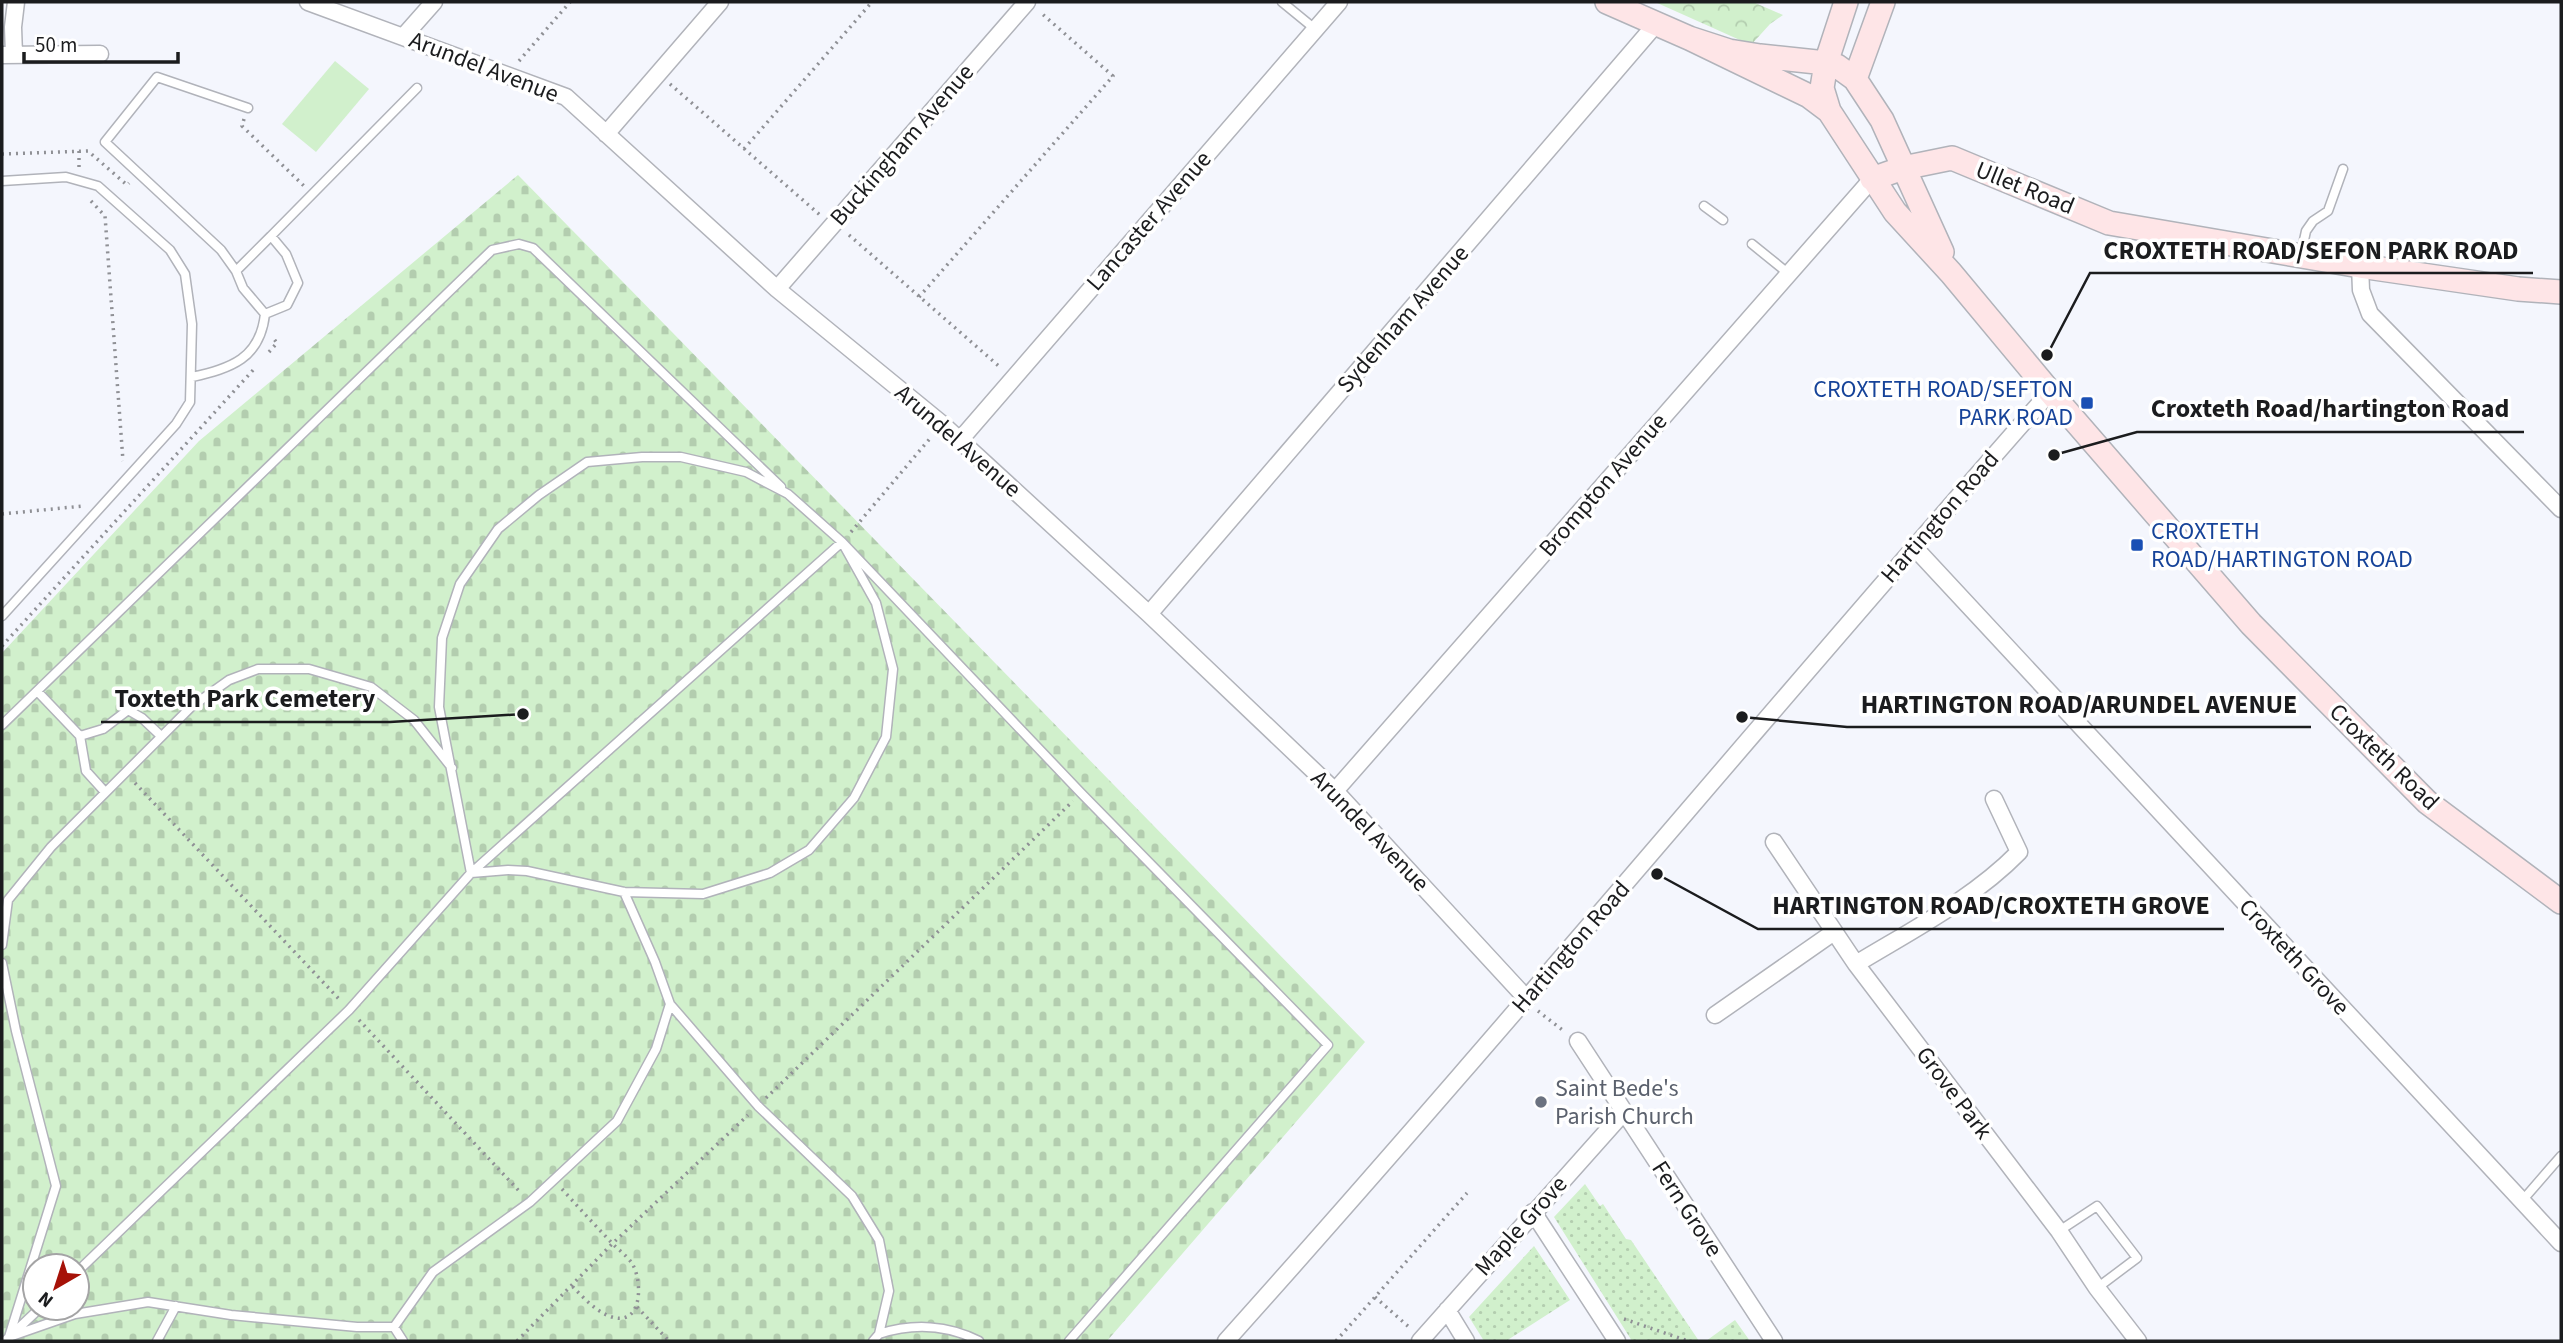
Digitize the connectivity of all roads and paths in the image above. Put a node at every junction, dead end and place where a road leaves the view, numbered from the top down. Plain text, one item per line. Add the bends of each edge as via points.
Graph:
1 (16, 2) edge
2 (308, 2) edge
3 (434, 2) edge
4 (570, 2) edge
5 (720, 2) edge
6 (872, 2) edge
7 (1282, 2) edge
8 (1339, 2) edge
9 (1607, 2) edge
10 (1846, 2) edge
11 (1882, 2) edge
12 (1032, 6) edge
13 (1657, 24) junction
14 (1315, 29) junction
15 (404, 37) junction
16 (1689, 38) junction
17 (100, 54) dead end
18 (8, 55) edge
19 (1826, 62) junction
20 (506, 76) junction
21 (1855, 79) junction
22 (417, 88) dead end
23 (248, 108) joint
24 (1829, 111) junction
25 (606, 134) junction
26 (744, 149) dead end
27 (79, 151) junction
28 (2, 154) edge
29 (1903, 168) junction
30 (2343, 169) dead end
31 (138, 173) junction
32 (1872, 179) junction
33 (2, 181) edge
34 (80, 181) junction
35 (313, 195) junction
36 (1704, 206) dead end
37 (1723, 220) dead end
38 (271, 236) junction
39 (1752, 244) dead end
40 (2301, 257) junction
41 (2360, 266) junction
42 (236, 271) junction
43 (1951, 272) junction
44 (1789, 274) junction
45 (778, 289) junction
46 (2561, 292) edge
47 (919, 297) dead end
48 (265, 314) junction
49 (264, 327) junction
50 (268, 353) dead end
51 (259, 363) dead end
52 (192, 377) junction
53 (2050, 392) junction
54 (942, 424) junction
55 (960, 440) junction
56 (116, 470) dead end
57 (788, 494) junction
58 (84, 505) dead end
59 (2561, 509) edge
60 (2, 514) edge
61 (842, 542) junction
62 (1914, 547) junction
63 (1149, 614) junction
64 (2, 616) edge
65 (2, 646) edge
66 (37, 691) junction
67 (2, 725) edge
68 (80, 736) junction
69 (161, 736) junction
70 (452, 769) junction
71 (124, 772) junction
72 (1335, 791) junction
73 (105, 792) junction
74 (1081, 793) junction
75 (1994, 799) dead end
76 (1774, 842) dead end
77 (471, 873) junction
78 (624, 892) junction
79 (2561, 902) edge
80 (1834, 932) junction
81 (2, 945) edge
82 (2, 963) edge
83 (1856, 964) junction
84 (1527, 999) junction
85 (670, 1004) junction
86 (349, 1010) junction
87 (1715, 1015) dead end
88 (1578, 1041) joint
89 (758, 1106) junction
90 (1624, 1112) junction
91 (2561, 1156) edge
92 (553, 1179) junction
93 (1467, 1193) dead end
94 (530, 1202) junction
95 (2521, 1202) junction
96 (1533, 1212) junction
97 (2059, 1231) junction
98 (2561, 1243) edge
99 (612, 1244) junction
100 (91, 1259) edge
101 (571, 1285) junction
102 (2097, 1288) junction
103 (1375, 1297) junction
104 (176, 1306) junction
105 (636, 1306) junction
106 (1595, 1308) junction
107 (1447, 1310) junction
108 (25, 1322) edge
109 (394, 1327) junction
110 (879, 1334) junction
111 (7, 1339) edge
112 (1421, 1340) edge
113 (158, 1341) edge
114 (403, 1341) edge
115 (517, 1341) edge
116 (669, 1341) edge
117 (873, 1341) edge
118 (979, 1341) edge
119 (1069, 1341) edge
120 (1226, 1341) edge
121 (1336, 1341) edge
122 (1466, 1341) edge
123 (1616, 1341) edge
124 (1688, 1341) edge
125 (1774, 1341) edge
126 (2138, 1341) edge

1 - 18 street
2 - 15 street, Arundel Avenue
3 - 15 street
4 - 20 path
5 - 25 street
6 - 26 path
7 - 14 lane
8 - 14 street, Lancaster Avenue
9 - 13 main road
10 - 19 main road, Croxteth Road
11 - 21 main road
12 - 45 street, Buckingham Avenue
12 - 47 path via 1113,76
13 - 16 main road
13 - 63 street, Sydenham Avenue
14 - 55 street, Lancaster Avenue
15 - 20 street, Arundel Avenue
16 - 19 main road via 1729,51
16 - 24 main road, Croxteth Road via 1809,96
17 - 18 street
19 - 21 main road
19 - 24 main road, Croxteth Road via 1822,88
20 - 25 street, Arundel Avenue via 566,97
21 - 29 main road, Croxteth Road via 1882,120
22 - 35 lane
23 - 31 lane via 157,77 105,142
23 - 35 path via 242,126
24 - 32 main road, Croxteth Road
25 - 45 street, Arundel Avenue
27 - 28 path
27 - 31 path via 88,151 127,185
27 - 34 path
29 - 32 main road
29 - 40 main road, Ullet Road via 1952,158 2109,223
29 - 43 main road, Croxteth Road
30 - 40 lane via 2328,211 2306,231
31 - 42 lane via 220,250
32 - 43 main road, Croxteth Road via 1895,212
32 - 44 street, Brompton Avenue
33 - 34 lane via 66,177
34 - 52 lane via 98,186 170,250 185,274 192,324
34 - 56 path via 79,189 105,216 123,461
35 - 38 lane
36 - 37 lane
38 - 42 lane
38 - 48 lane via 286,254 298,283 287,305
39 - 44 lane
40 - 41 main road, Ullet Road
41 - 46 main road, Ullet Road
41 - 59 street via 2361,290 2370,314
42 - 48 lane via 243,288
43 - 53 main road, Croxteth Road
44 - 72 street, Brompton Avenue
45 - 54 street, Arundel Avenue
48 - 49 lane
49 - 50 path via 277,343
49 - 52 lane via 245,358
51 - 65 path
52 - 64 lane via 190,402 176,424
53 - 62 street, Hartington Road
53 - 79 main road, Croxteth Road via 2251,624 2427,802
54 - 55 street, Arundel Avenue
54 - 61 path
55 - 63 street, Arundel Avenue
57 - 61 lane
57 - 66 lane via 533,248 519,244 492,250
57 - 70 lane via 746,472 681,457 642,457 587,462 539,495 498,530 460,584 442,638 439,707
58 - 60 path
61 - 74 lane
61 - 77 lane
61 - 78 lane via 876,603 893,669 886,737 854,798 809,850 770,873 704,894
62 - 84 street, Hartington Road
62 - 95 street, Croxteth Grove
63 - 72 street, Arundel Avenue
66 - 67 lane
66 - 68 lane
68 - 69 lane via 103,729 128,710
68 - 73 lane via 86,771
69 - 70 lane via 229,680 258,669 309,669 371,687 414,720
69 - 71 lane
70 - 77 lane
71 - 73 lane
71 - 86 path
72 - 84 street, Arundel Avenue
73 - 81 lane via 8,900
74 - 89 path
74 - 119 lane via 1328,1045
75 - 83 street via 2019,852 1972,894
76 - 80 street, Grove Park
77 - 78 lane via 527,871
77 - 86 lane
78 - 85 lane
80 - 83 street, Grove Park
80 - 87 street
82 - 111 lane via 56,1186
83 - 97 street, Grove Park
84 - 88 path
84 - 120 street, Hartington Road
85 - 89 lane
85 - 92 lane via 656,1049 617,1121
86 - 94 path
86 - 100 lane
88 - 90 street, Fern Grove
89 - 99 path
89 - 110 lane via 852,1196 879,1240 889,1291
90 - 96 street, Maple Grove
90 - 125 street, Fern Grove
91 - 95 lane
92 - 94 lane
92 - 99 path
93 - 103 path
94 - 109 lane via 433,1272
95 - 98 street, Croxteth Grove
96 - 106 street
96 - 107 street, Maple Grove
97 - 102 street, Grove Park
97 - 102 lane via 2098,1206 2137,1258
99 - 101 path
99 - 105 path via 632,1262 639,1279
101 - 105 path via 611,1317 628,1316
101 - 115 path
102 - 126 street, Grove Park
103 - 112 path
103 - 121 path
104 - 109 lane via 231,1315
104 - 111 lane via 148,1302 75,1314
104 - 113 lane
105 - 116 path
106 - 123 street
106 - 124 path
107 - 112 street, Maple Grove
107 - 122 street
108 - 111 lane
109 - 114 lane
110 - 117 lane
110 - 118 lane via 900,1327 937,1326

